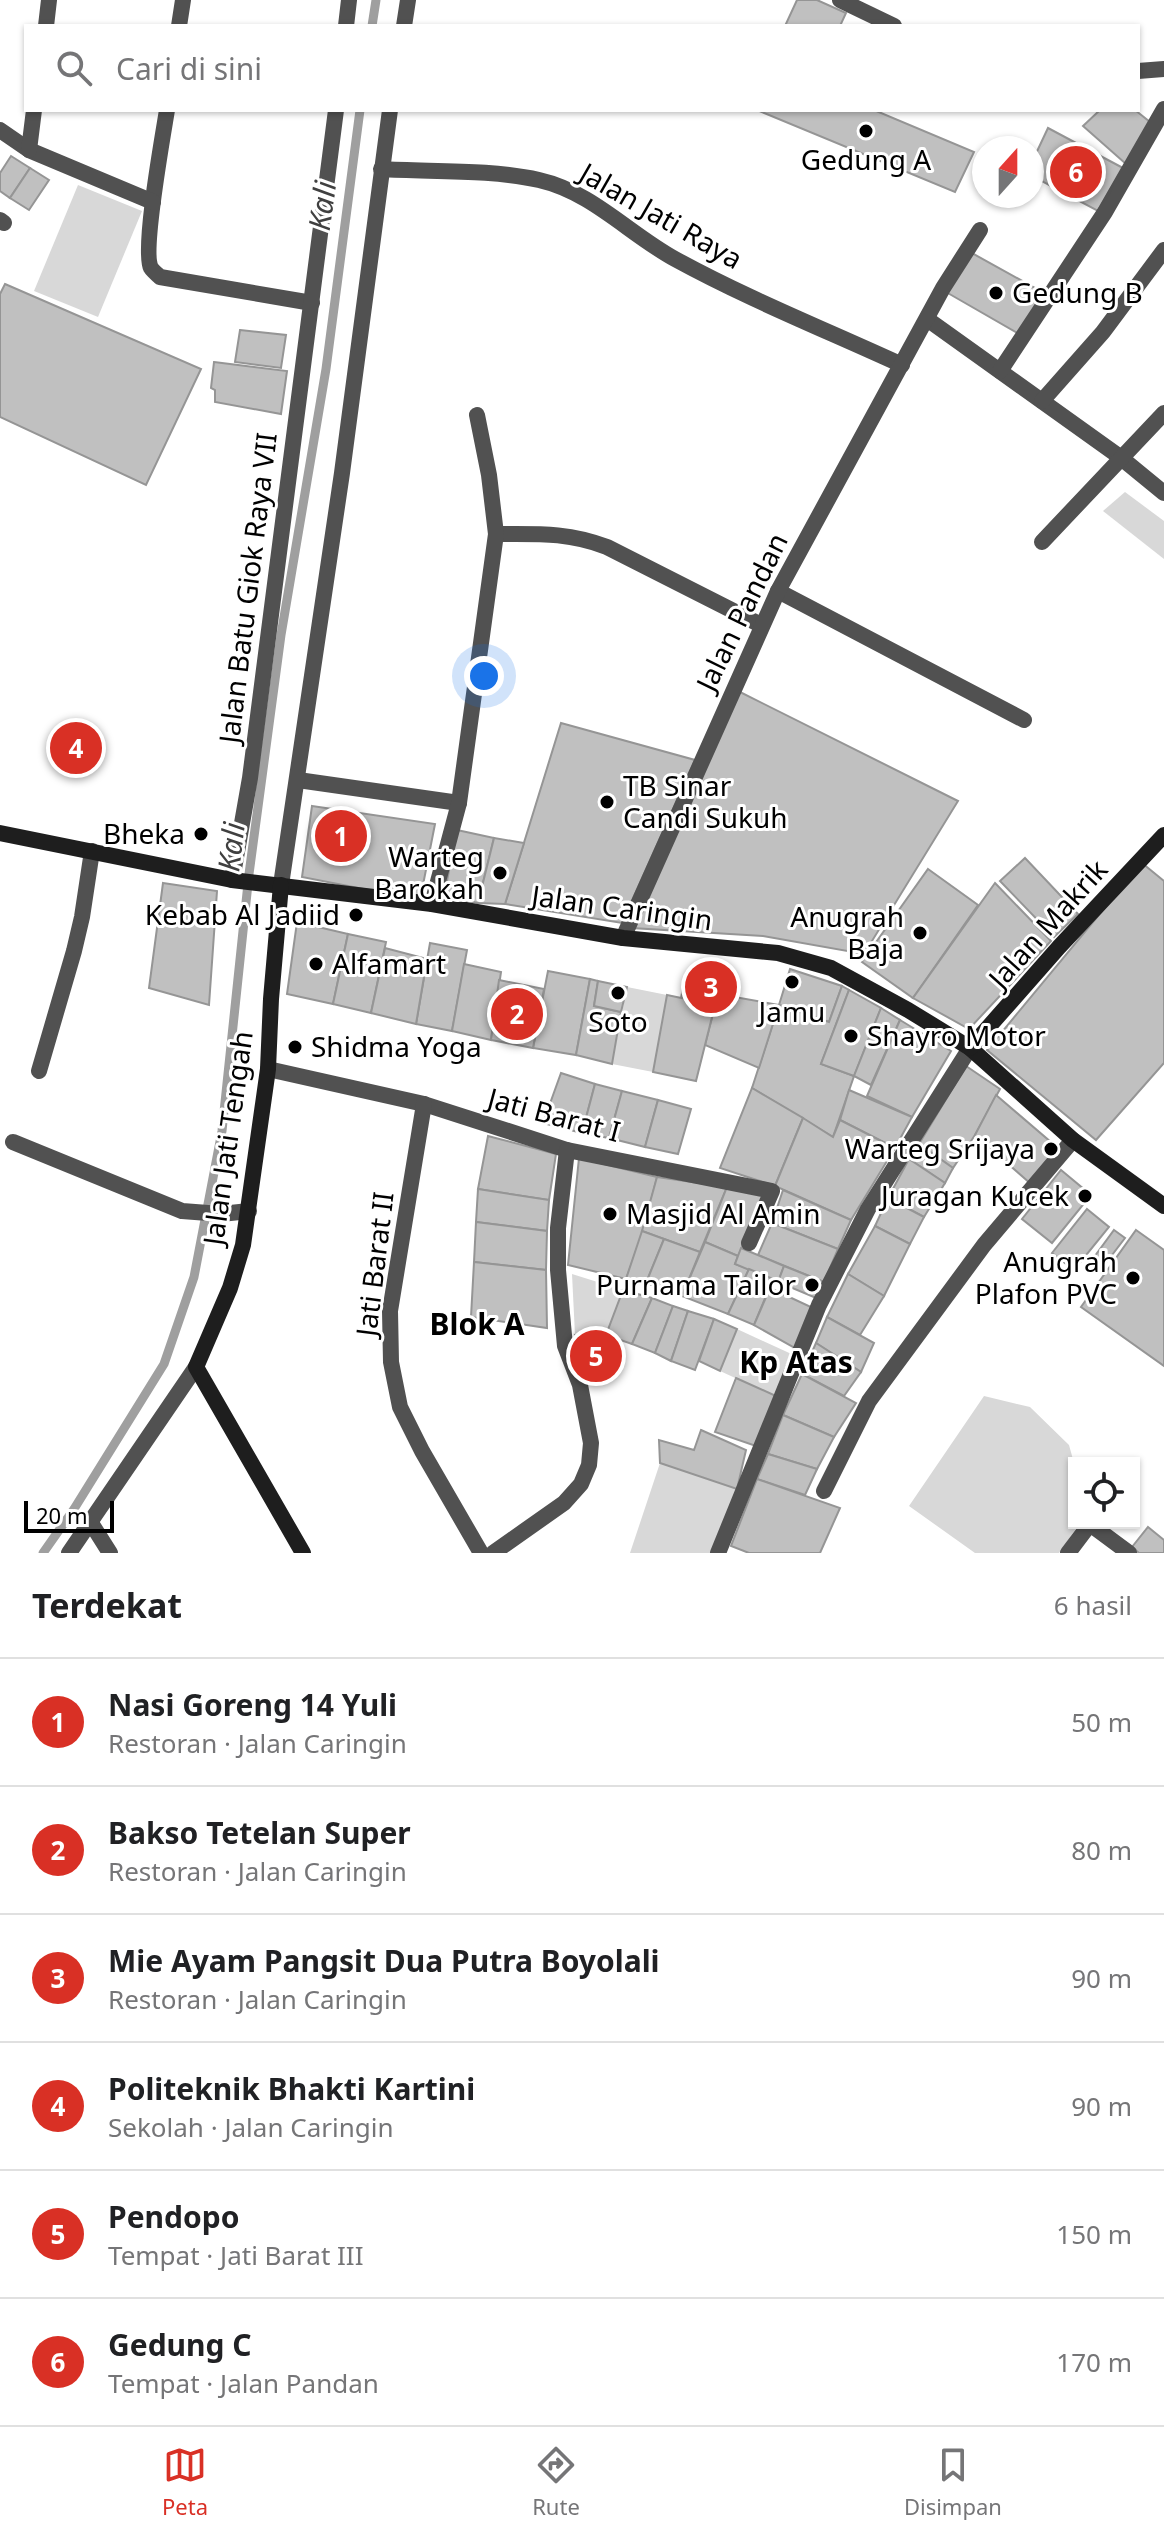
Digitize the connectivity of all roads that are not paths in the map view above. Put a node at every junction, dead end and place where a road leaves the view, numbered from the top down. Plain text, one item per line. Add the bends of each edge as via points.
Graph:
1 (49, 0) edge
2 (183, 0) edge
3 (349, 0) edge
4 (408, 0) edge
5 (840, 0) edge
6 (46, 24) edge
7 (179, 24) edge
8 (346, 24) edge
9 (404, 24) edge
10 (890, 24) edge
11 (1164, 69) edge
12 (1140, 71) edge
13 (1164, 109) edge
14 (34, 112) edge
15 (167, 112) edge
16 (336, 112) edge
17 (390, 112) edge
18 (0, 130) edge
19 (29, 150) junction
20 (381, 169) junction
21 (153, 202) junction
22 (980, 230) dead end
23 (1164, 250) edge
24 (312, 303) junction
25 (927, 319) junction
26 (902, 365) junction
27 (1000, 371) junction
28 (1042, 401) junction
29 (1164, 413) edge
30 (477, 415) dead end
31 (1120, 457) junction
32 (1164, 493) edge
33 (496, 534) junction
34 (1042, 542) dead end
35 (778, 591) junction
36 (761, 625) junction
37 (1024, 720) dead end
38 (298, 780) junction
39 (459, 803) junction
40 (0, 833) edge
41 (1164, 835) edge
42 (92, 851) junction
43 (237, 880) junction
44 (277, 885) junction
45 (432, 904) junction
46 (623, 938) junction
47 (970, 1048) junction
48 (268, 1069) junction
49 (39, 1071) dead end
50 (424, 1104) junction
51 (1073, 1140) junction
52 (13, 1142) dead end
53 (567, 1150) junction
54 (1164, 1206) edge
55 (249, 1211) junction
56 (749, 1243) dead end
57 (196, 1367) junction
58 (824, 1491) dead end
59 (91, 1523) junction
60 (69, 1553) edge
61 (110, 1553) edge
62 (303, 1553) edge
63 (481, 1553) edge
64 (493, 1553) edge
65 (718, 1553) edge
66 (1068, 1553) edge
67 (1129, 1553) edge

1 - 6 street
2 - 7 street
3 - 8 street
4 - 9 street
5 - 10 street
11 - 12 street
13 - 27 street via 1086,243
14 - 19 street
15 - 21 street
16 - 24 street, Jalan Batu Giok Raya VII
17 - 20 street
18 - 19 street
19 - 21 street
20 - 26 street, Jalan Jati Raya via 508,175 553,184 612,215 698,272
20 - 38 street
21 - 24 street via 149,256 151,269 160,277
22 - 25 street, Jalan Pandan
23 - 28 street via 1103,332
24 - 43 street, Jalan Batu Giok Raya VII
25 - 26 street, Jalan Pandan
25 - 27 street
26 - 35 street, Jalan Pandan
27 - 28 street
28 - 31 street
29 - 31 street
30 - 33 street
31 - 32 street
31 - 34 street
33 - 36 street via 586,539
33 - 39 street
35 - 36 street, Jalan Pandan
35 - 37 street
36 - 46 street, Jalan Pandan
38 - 39 street
38 - 44 street
39 - 45 street
40 - 42 main road, Jalan Caringin
41 - 47 main road, Jalan Makrik
42 - 43 main road, Jalan Caringin
42 - 49 street via 77,940
43 - 44 main road, Jalan Caringin
44 - 45 main road, Jalan Caringin
44 - 48 main road, Jalan Jati Tengah
45 - 46 main road, Jalan Caringin
46 - 47 main road, Jalan Caringin via 778,953 831,968
47 - 51 main road, Jalan Caringin
47 - 65 street via 868,1209 826,1291
48 - 50 street, Jati Barat I
48 - 55 main road, Jalan Jati Tengah
50 - 53 street, Jati Barat I
50 - 63 street, Jati Barat II via 390,1311 391,1362 400,1407
51 - 54 main road, Jalan Caringin
51 - 58 street via 984,1245 869,1401
52 - 55 street via 182,1211
53 - 56 street, Jati Barat I via 772,1191
53 - 64 street via 558,1270 565,1346 580,1385 591,1443 589,1465 564,1503
55 - 57 main road, Jalan Jati Tengah via 230,1288
57 - 59 street
57 - 62 main road
59 - 60 street
59 - 61 street
66 - 67 street via 1090,1524

